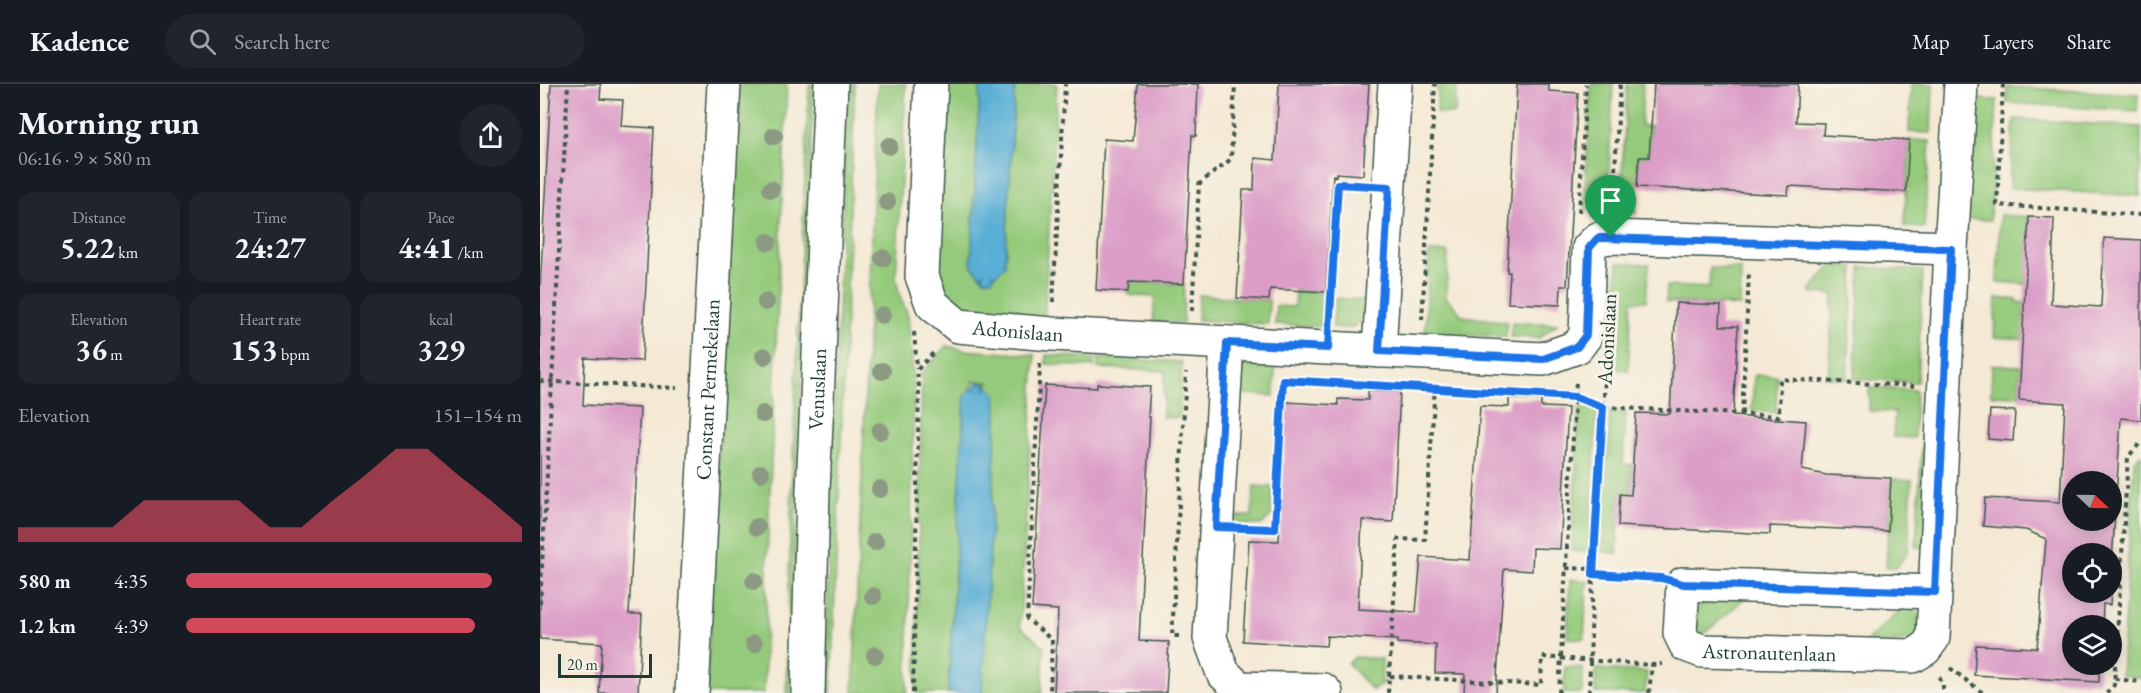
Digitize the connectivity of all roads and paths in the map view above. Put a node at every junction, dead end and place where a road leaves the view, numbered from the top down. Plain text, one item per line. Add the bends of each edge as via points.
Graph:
1 (568, 84) edge
2 (724, 84) edge
3 (831, 84) edge
4 (931, 84) edge
5 (1065, 84) edge
6 (1395, 84) edge
7 (1435, 84) edge
8 (1586, 84) edge
9 (1620, 84) edge
10 (1961, 84) edge
11 (2003, 84) edge
12 (1389, 187) junction
13 (2141, 215) edge
14 (1600, 242) junction
15 (1751, 242) junction
16 (1951, 249) junction
17 (958, 326) junction
18 (1046, 333) junction
19 (1227, 343) junction
20 (1284, 346) junction
21 (1328, 348) junction
22 (1592, 350) junction
23 (1379, 351) junction
24 (1428, 354) junction
25 (540, 381) edge
26 (552, 382) junction
27 (1945, 387) junction
28 (1434, 388) junction
29 (708, 389) junction
30 (1446, 389) dead end
31 (1504, 392) dead end
32 (1575, 397) junction
33 (1603, 407) junction
34 (1742, 414) junction
35 (2141, 442) edge
36 (1216, 527) junction
37 (1566, 568) junction
38 (1593, 572) junction
39 (1683, 584) junction
40 (1935, 592) junction
41 (540, 604) edge
42 (1925, 649) junction
43 (1561, 658) junction
44 (1591, 661) junction
45 (1652, 665) dead end
46 (1389, 676) junction
47 (2115, 679) junction
48 (2141, 682) edge
49 (1238, 690) edge
50 (692, 693) edge
51 (808, 693) edge
52 (913, 693) edge
53 (1050, 693) edge
54 (1326, 693) edge
55 (1388, 693) edge
56 (1559, 693) edge
57 (1589, 693) edge
58 (1983, 693) edge
59 (2106, 693) edge

1 - 26 path
2 - 29 street, Constant Permekelaan
3 - 51 street, Venuslaan
4 - 17 street, Adonislaan via 922,276 932,304
5 - 18 path
6 - 12 street
7 - 24 path
8 - 14 path via 1579,220
9 - 14 path
10 - 16 street
11 - 13 path via 1997,205
12 - 21 path via 1338,184
12 - 23 street
14 - 15 street
14 - 22 street, Adonislaan via 1586,335
15 - 16 street
15 - 34 path
16 - 27 street
17 - 18 street, Adonislaan
17 - 52 path via 917,370
18 - 19 street, Adonislaan
18 - 53 path via 1027,619 1052,640
19 - 20 street, Adonislaan
19 - 36 street
20 - 21 street, Adonislaan
20 - 36 path via 1275,529
21 - 23 street, Adonislaan
22 - 24 street, Adonislaan via 1543,359
22 - 32 path
22 - 33 path, Adonislaan
23 - 24 street, Adonislaan
24 - 28 path
25 - 26 path
26 - 29 path
26 - 41 path
27 - 34 path via 1780,379 1779,416
27 - 40 street
28 - 30 path
28 - 46 path via 1425,540 1398,539
29 - 50 street, Constant Permekelaan
31 - 32 path
32 - 33 path
32 - 37 path
33 - 34 path
33 - 38 path, Adonislaan
35 - 47 path via 2128,457
36 - 49 street via 1210,638 1223,674
37 - 38 path
37 - 43 path
38 - 39 path via 1661,578
38 - 44 path, Adonislaan
39 - 40 street
39 - 42 street, Astronautenlaan via 1680,633 1686,645 1702,651 1913,656
40 - 42 street via 1933,638
42 - 58 path
43 - 44 path
43 - 46 path via 1542,657 1541,685
43 - 56 path
44 - 45 path
44 - 57 path, Adonislaan
46 - 55 path
47 - 48 path
47 - 59 path
49 - 54 street

